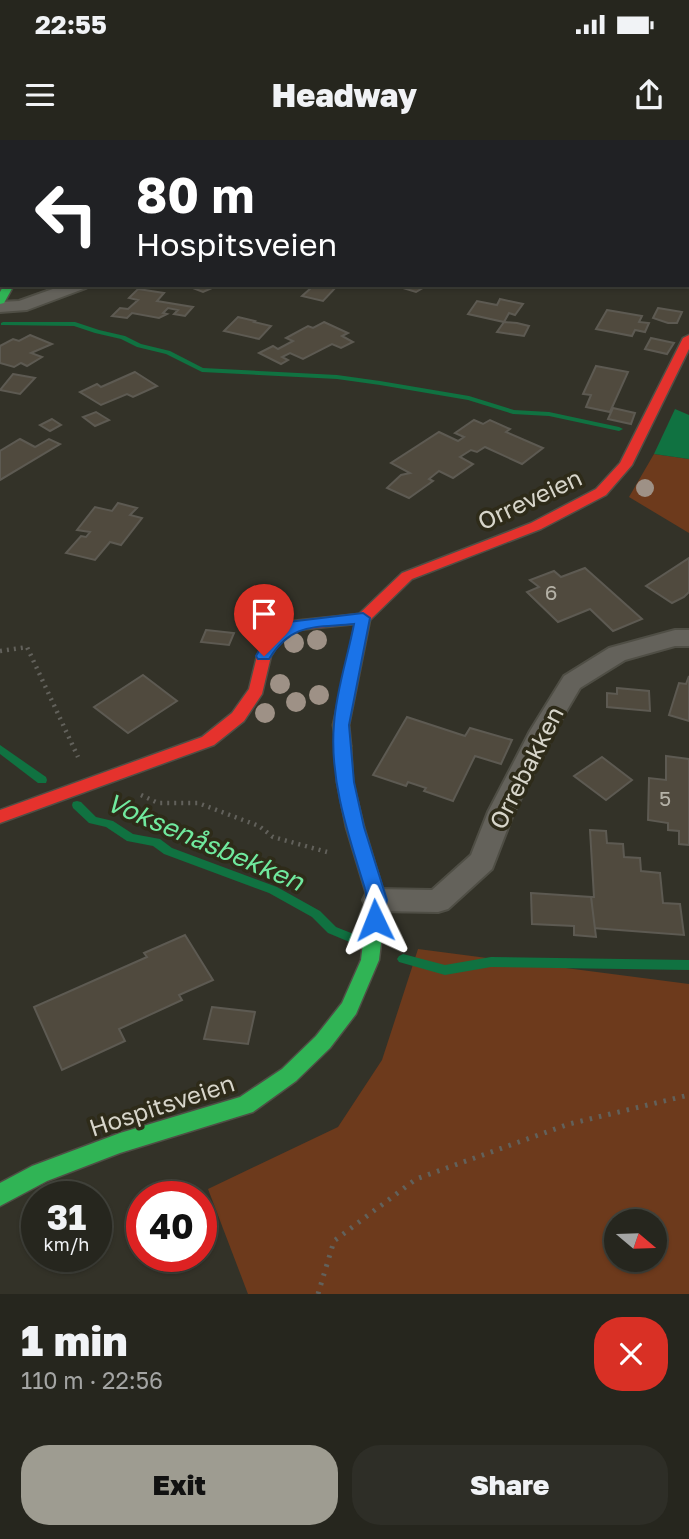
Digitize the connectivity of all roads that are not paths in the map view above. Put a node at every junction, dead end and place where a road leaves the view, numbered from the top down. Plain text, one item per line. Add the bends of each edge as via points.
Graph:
1 (74, 287) edge
2 (0, 307) edge
3 (689, 338) edge
4 (363, 618) junction
5 (689, 638) edge
6 (0, 817) edge
7 (377, 900) junction
8 (0, 1195) edge

1 - 2 street via 21,306
3 - 4 street, Orreveien via 626,465 601,492 536,526 407,576
4 - 6 street via 293,626 274,638 264,656 257,690 238,717 208,741
4 - 7 street, Hospitsveien via 341,725 345,782
5 - 7 street, Orrebakken via 617,654 572,682 501,812 482,861 438,901
7 - 8 street, Hospitsveien via 370,960 349,1008 289,1075 246,1105 120,1143 40,1173

